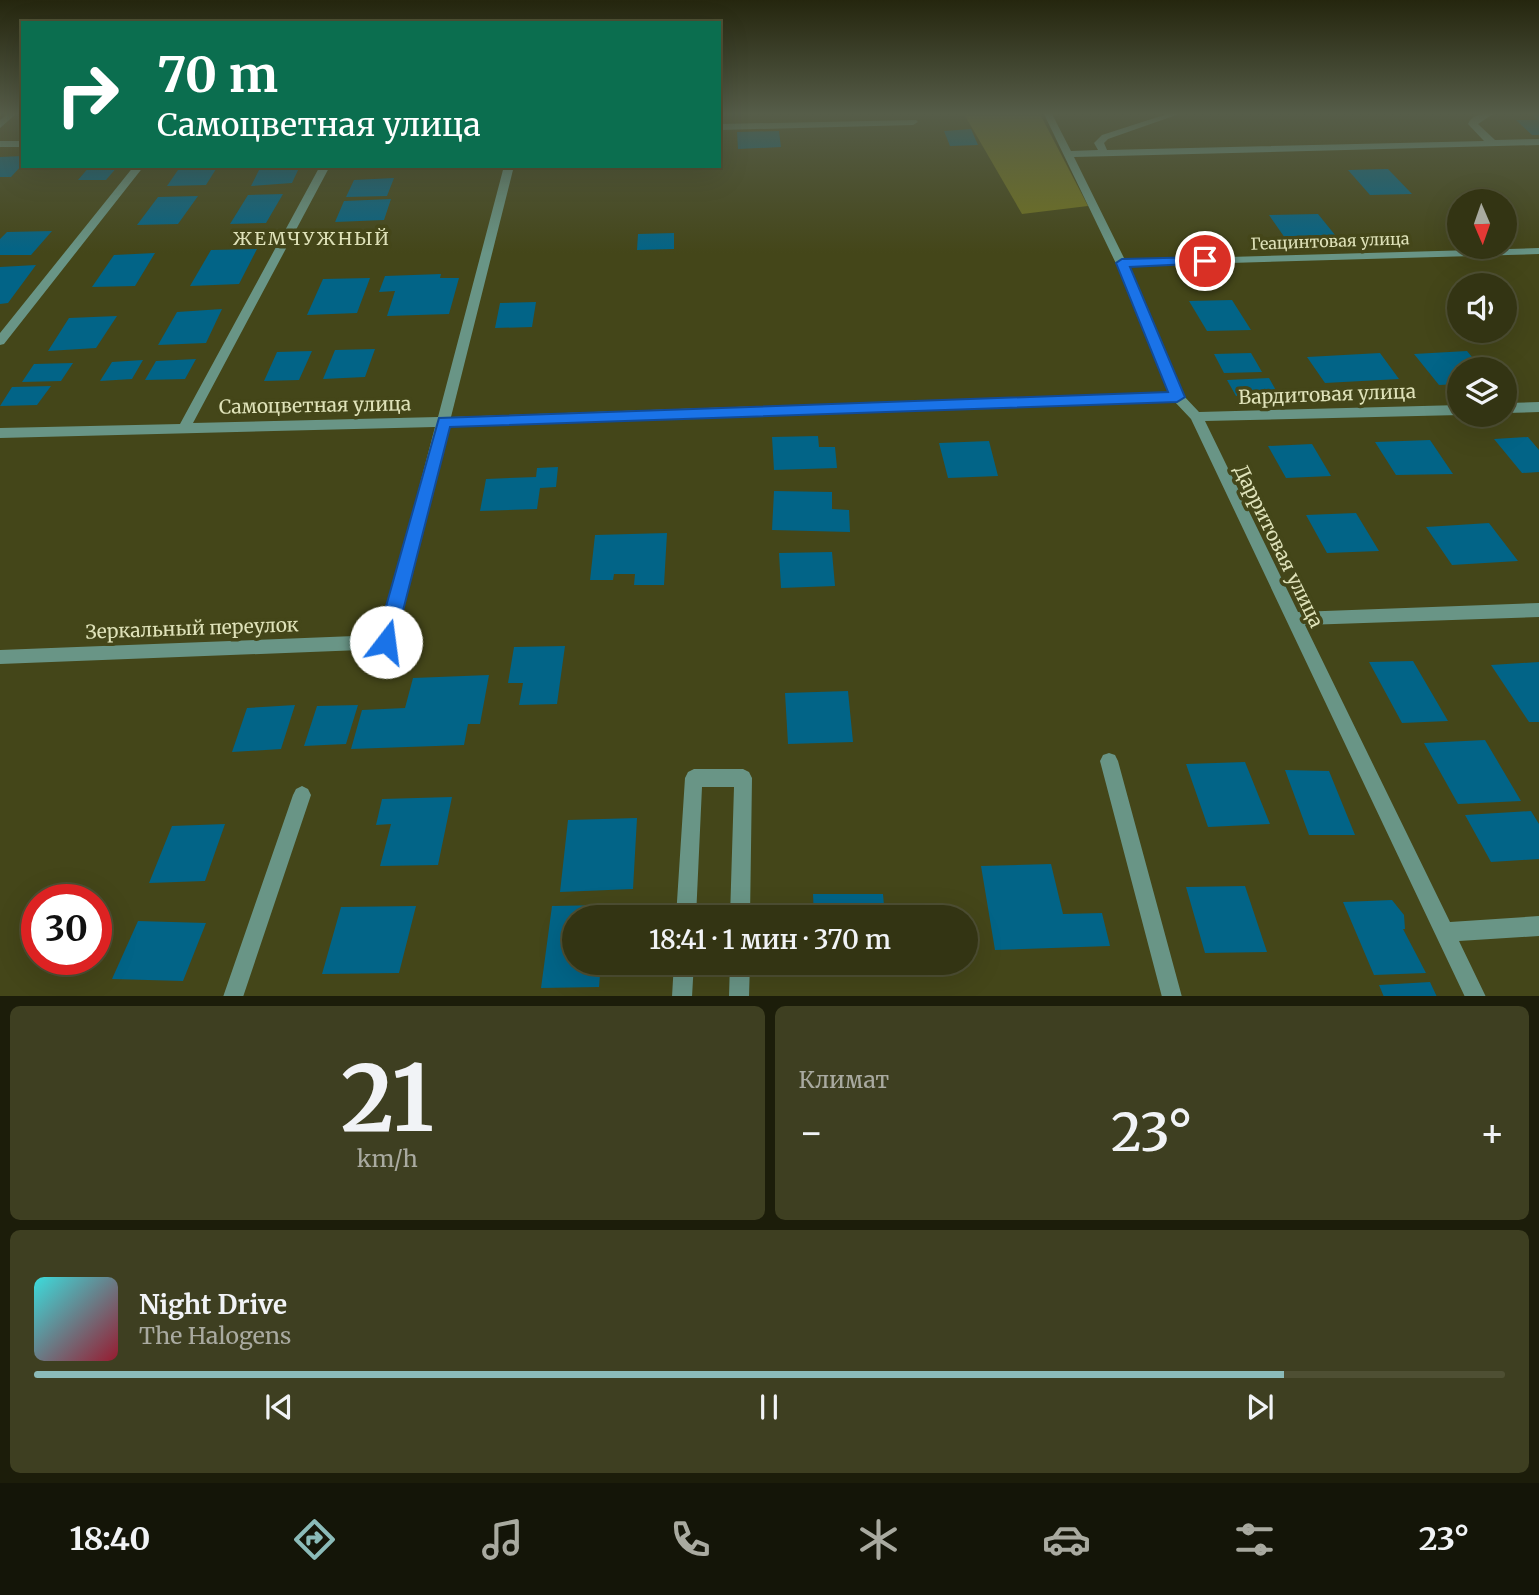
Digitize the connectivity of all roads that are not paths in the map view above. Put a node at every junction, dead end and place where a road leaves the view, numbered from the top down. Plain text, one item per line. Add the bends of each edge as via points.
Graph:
1 (1071, 160) edge
2 (137, 168) edge
3 (324, 168) edge
4 (508, 168) edge
5 (1539, 251) edge
6 (1122, 263) junction
7 (0, 341) edge
8 (1177, 397) junction
9 (1539, 407) edge
10 (1517, 408) edge
11 (1447, 410) edge
12 (1196, 417) junction
13 (444, 422) junction
14 (185, 427) junction
15 (0, 433) edge
16 (1539, 610) edge
17 (1292, 619) junction
18 (0, 657) edge
19 (1109, 761) dead end
20 (302, 795) dead end
21 (687, 905) edge
22 (740, 905) edge
23 (1539, 926) edge
24 (1446, 932) junction
25 (683, 975) edge
26 (740, 975) edge
27 (233, 996) edge
28 (682, 996) edge
29 (739, 996) edge
30 (1172, 996) edge
31 (1476, 996) edge

1 - 6 street, Дарритовая улица
2 - 7 street
3 - 14 street
4 - 13 street
5 - 6 street, Геацинтовая улица
6 - 8 street, Дарритовая улица
8 - 12 street, Дарритовая улица
8 - 13 street, Самоцветная улица
9 - 10 street
11 - 12 street, Вардитовая улица
12 - 17 street, Дарритовая улица
13 - 14 street, Самоцветная улица
13 - 18 street, Зеркальный переулок via 386,642
14 - 15 street, Самоцветная улица
16 - 17 street
17 - 24 street, Дарритовая улица
19 - 30 street
20 - 27 street
21 - 22 street via 694,778 743,778
23 - 24 street
24 - 31 street, Дарритовая улица
25 - 28 street
26 - 29 street

